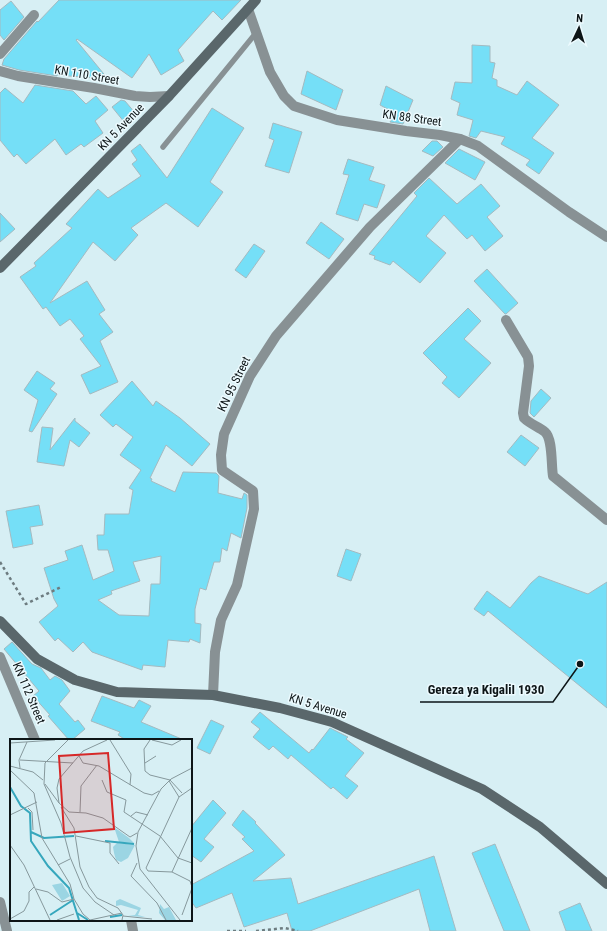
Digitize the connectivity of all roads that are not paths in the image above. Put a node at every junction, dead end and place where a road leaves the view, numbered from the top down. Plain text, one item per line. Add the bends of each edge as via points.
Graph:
1 (256, 0) edge
2 (248, 9) junction
3 (34, 15) dead end
4 (256, 33) junction
5 (0, 54) edge
6 (0, 71) edge
7 (169, 96) junction
8 (460, 139) junction
9 (163, 147) dead end
10 (607, 237) edge
11 (0, 268) edge
12 (506, 320) dead end
13 (607, 520) edge
14 (0, 621) edge
15 (0, 657) edge
16 (213, 695) junction
17 (35, 739) edge
18 (607, 884) edge
19 (0, 902) edge
20 (131, 921) edge
21 (7, 931) edge
22 (133, 931) edge

1 - 2 main road, KN 5 Avenue
2 - 4 street, KN 88 Street
2 - 7 main road, KN 5 Avenue
3 - 5 street
4 - 8 street, KN 88 Street via 270,72 284,96 294,106 337,120
4 - 9 lane
6 - 7 street, KN 110 Street via 135,96
7 - 11 main road, KN 5 Avenue
8 - 10 street, KN 88 Street via 478,146
8 - 16 street, KN 95 Street via 370,227 276,336 250,376 224,434 222,470 253,491 254,509 237,585 221,620 215,652
12 - 13 street via 528,357 524,418 549,437 553,476
14 - 16 main road, KN 5 Avenue via 38,659 75,680 117,692
15 - 17 street, KN 112 Street
16 - 18 main road, KN 5 Avenue via 280,708 332,722 482,789 540,827
19 - 21 street
20 - 22 street

